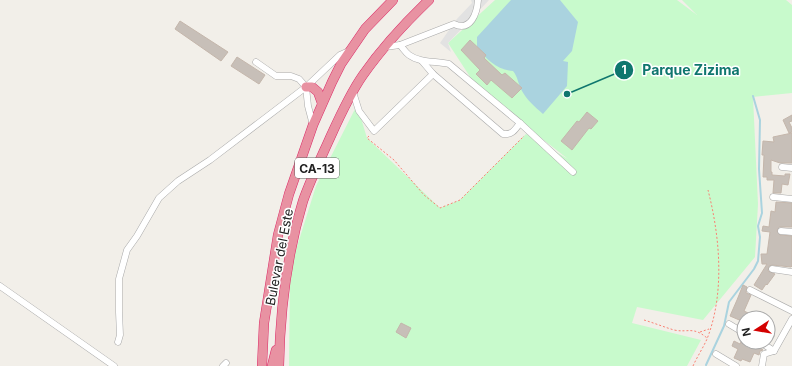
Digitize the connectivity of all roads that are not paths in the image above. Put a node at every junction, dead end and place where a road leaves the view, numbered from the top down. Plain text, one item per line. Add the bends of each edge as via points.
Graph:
1 (393, 0) edge
2 (429, 0) edge
3 (478, 0) edge
4 (400, 45) junction
5 (385, 47) junction
6 (350, 50) junction
7 (422, 61) junction
8 (256, 62) dead end
9 (434, 74) junction
10 (306, 87) junction
11 (353, 92) junction
12 (322, 103) junction
13 (520, 123) junction
14 (313, 124) junction
15 (782, 167) dead end
16 (792, 168) edge
17 (573, 172) dead end
18 (773, 197) dead end
19 (792, 199) edge
20 (781, 231) dead end
21 (792, 232) edge
22 (772, 269) dead end
23 (792, 272) edge
24 (0, 286) edge
25 (750, 290) dead end
26 (792, 311) edge
27 (792, 319) edge
28 (264, 323) junction
29 (729, 324) dead end
30 (736, 328) edge
31 (280, 333) junction
32 (118, 342) dead end
33 (776, 347) edge
34 (774, 350) edge
35 (716, 354) dead end
36 (114, 366) edge
37 (257, 366) edge
38 (262, 366) edge
39 (272, 366) edge
40 (279, 366) edge
41 (736, 366) edge
42 (762, 366) edge

1 - 6 highway, Bulevar del Este / CA-13 via 365,29
2 - 5 highway, Bulevar del Este / CA-13
3 - 4 street via 477,11 472,21 466,25 454,24
4 - 5 street
4 - 7 street via 409,55
5 - 11 highway, Bulevar del Este / CA-13
6 - 10 street via 340,55
6 - 12 highway, Bulevar del Este / CA-13
7 - 9 street
7 - 13 street via 449,64
8 - 10 street via 276,76 299,79
9 - 11 street via 374,131 359,110
9 - 13 street via 503,134 513,133
10 - 12 highway via 312,87 318,92
10 - 14 street
10 - 32 street via 210,160 178,181 159,198 126,250 119,279
11 - 31 highway, Bulevar del Este / CA-13 via 304,200 293,241
12 - 14 highway, Bulevar del Este / CA-13
13 - 17 street
14 - 28 highway, Bulevar del Este / CA-13 via 278,235
15 - 16 street
18 - 19 street
20 - 21 street
22 - 23 street
24 - 36 street
25 - 26 street
27 - 33 street
28 - 37 highway
28 - 38 highway, Bulevar del Este / CA-13
29 - 30 street
31 - 39 highway
31 - 40 highway, Bulevar del Este / CA-13
34 - 42 street via 764,354
35 - 41 street

